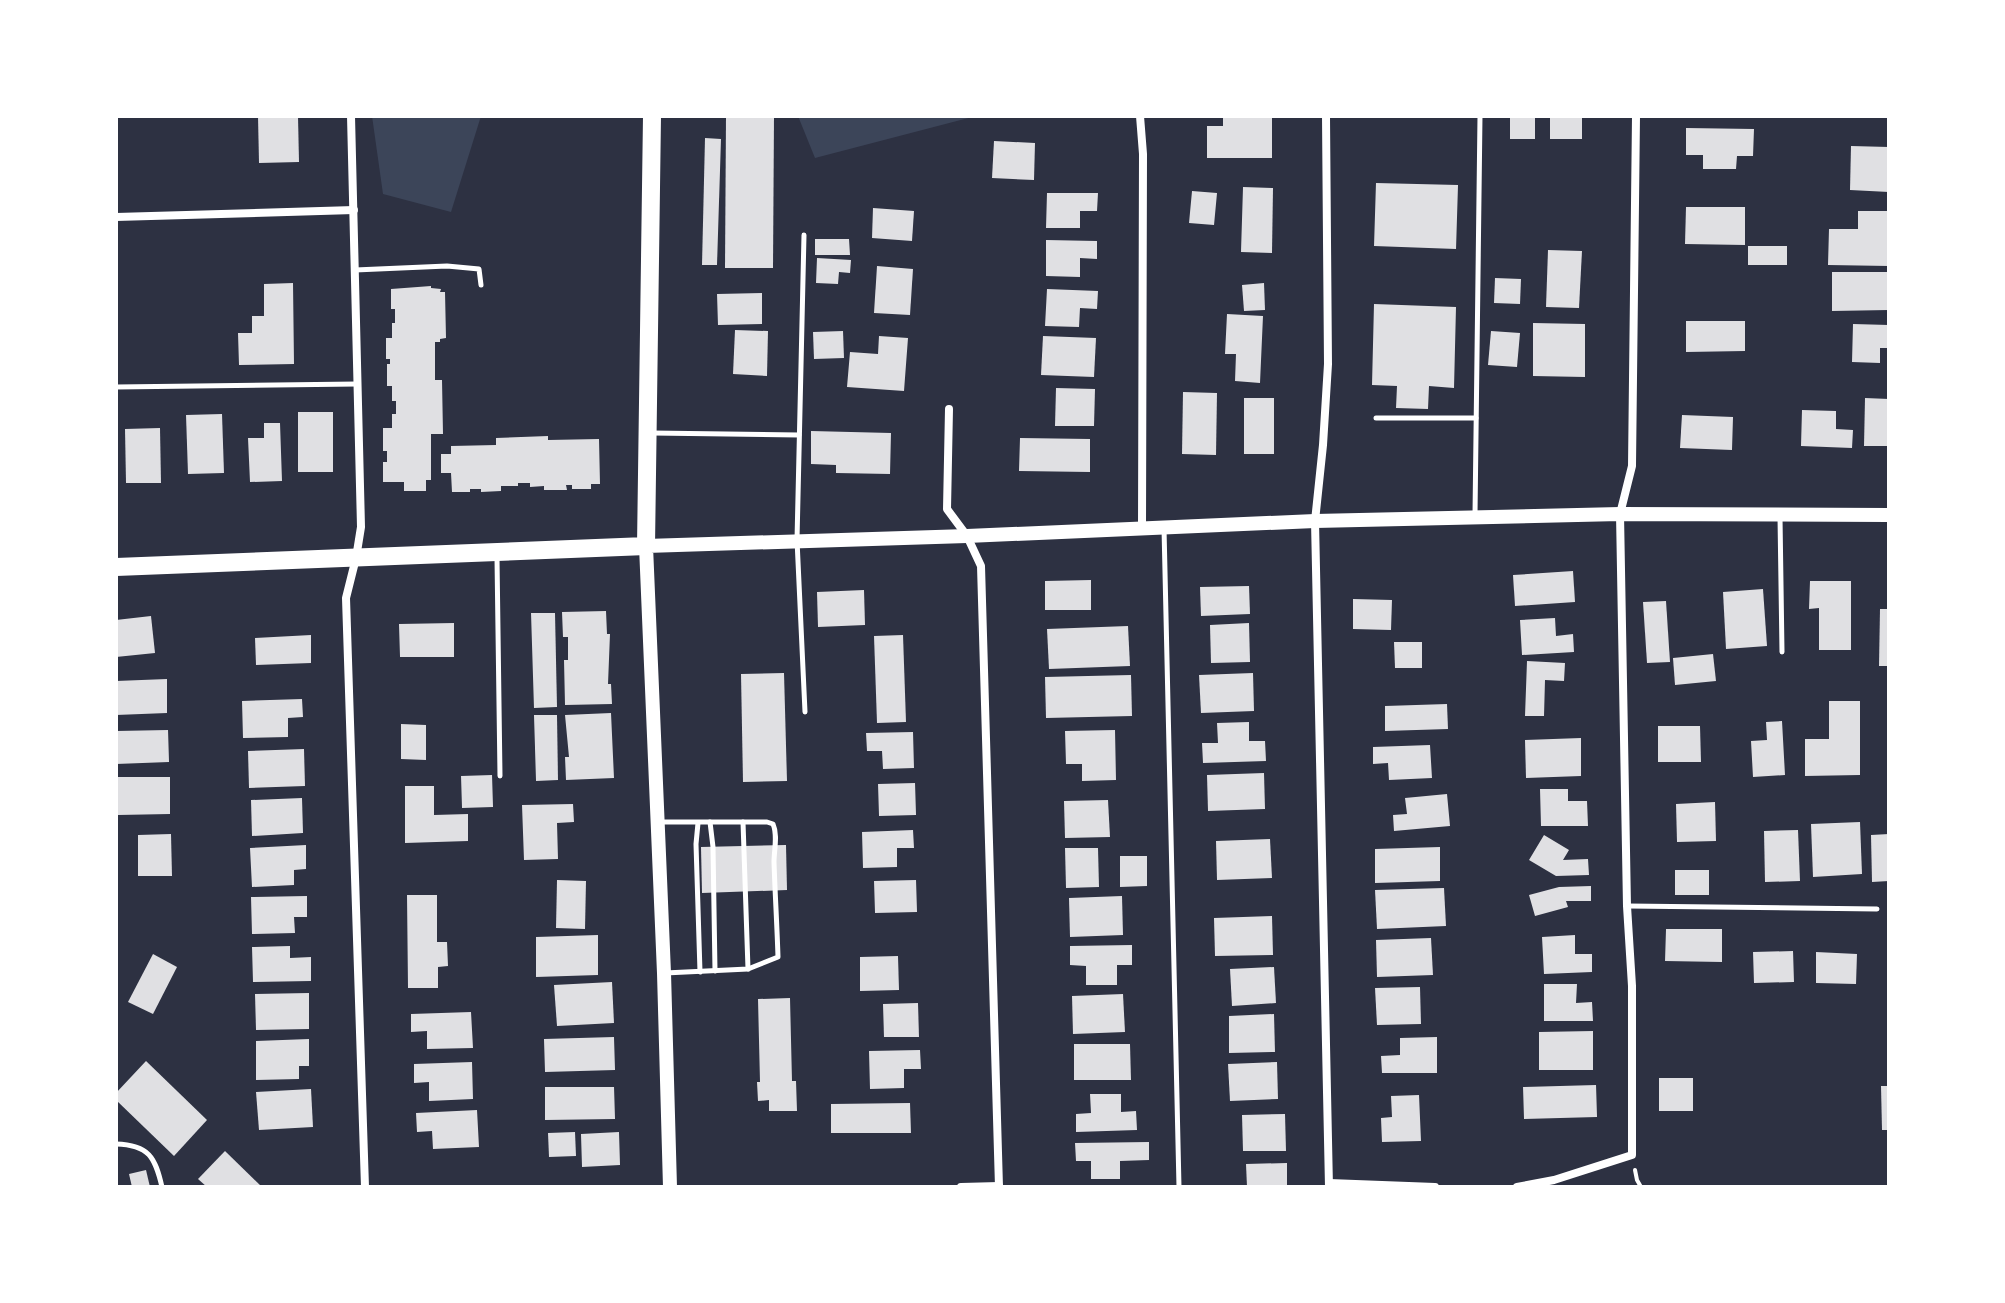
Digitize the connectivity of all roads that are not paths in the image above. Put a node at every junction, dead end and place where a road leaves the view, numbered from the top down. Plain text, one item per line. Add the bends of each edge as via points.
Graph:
1 (351, 116) edge
2 (652, 116) edge
3 (1140, 116) edge
4 (1326, 116) edge
5 (1480, 116) edge
6 (1636, 116) edge
7 (354, 210) junction
8 (116, 217) edge
9 (804, 235) dead end
10 (355, 270) junction
11 (481, 285) dead end
12 (357, 384) junction
13 (116, 387) edge
14 (949, 409) dead end
15 (1376, 418) dead end
16 (1476, 418) junction
17 (648, 433) junction
18 (799, 435) junction
19 (1620, 514) junction
20 (1780, 515) junction
21 (1889, 515) edge
22 (1475, 517) junction
23 (1315, 521) junction
24 (1142, 528) junction
25 (1164, 528) junction
26 (967, 536) junction
27 (797, 540) junction
28 (646, 546) junction
29 (497, 553) junction
30 (356, 558) junction
31 (116, 567) edge
32 (1782, 652) dead end
33 (805, 712) dead end
34 (500, 776) dead end
35 (656, 822) junction
36 (710, 822) junction
37 (743, 822) junction
38 (698, 823) junction
39 (1627, 906) junction
40 (1877, 909) dead end
41 (748, 969) junction
42 (715, 971) junction
43 (700, 972) junction
44 (664, 973) junction
45 (116, 1144) edge
46 (1329, 1185) edge
47 (999, 1186) edge
48 (162, 1187) edge
49 (365, 1187) edge
50 (670, 1187) edge
51 (961, 1187) edge
52 (1179, 1187) edge
53 (1435, 1187) edge
54 (1517, 1187) edge

1 - 7 street
2 - 17 main road
3 - 24 street
4 - 23 street via 1328,364
5 - 16 lane
6 - 19 street via 1632,466
7 - 8 street
7 - 10 street
9 - 18 lane
10 - 11 lane via 479,269
10 - 12 street
12 - 13 lane
12 - 30 street via 361,527
14 - 26 street via 947,509
15 - 16 lane
16 - 22 lane
17 - 18 lane
17 - 28 main road
18 - 27 lane
19 - 20 street
19 - 22 street
19 - 39 street
20 - 21 street
20 - 32 lane
22 - 23 street
23 - 25 street
23 - 46 street
24 - 25 street
24 - 26 street
25 - 52 lane
26 - 27 street
26 - 47 street via 981,566
27 - 28 street
27 - 33 lane
28 - 29 main road
28 - 35 street
29 - 30 main road
29 - 34 lane
30 - 31 main road
30 - 49 street via 346,598
35 - 38 lane
35 - 44 street
36 - 37 lane
36 - 38 lane
36 - 42 lane
37 - 41 lane
37 - 41 lane via 767,822 776,830 778,957
38 - 43 lane
39 - 40 lane
39 - 54 street via 1632,1155
41 - 42 lane
42 - 43 lane
43 - 44 lane
44 - 50 street
45 - 48 lane via 145,1150 157,1166
46 - 53 street
47 - 51 street

